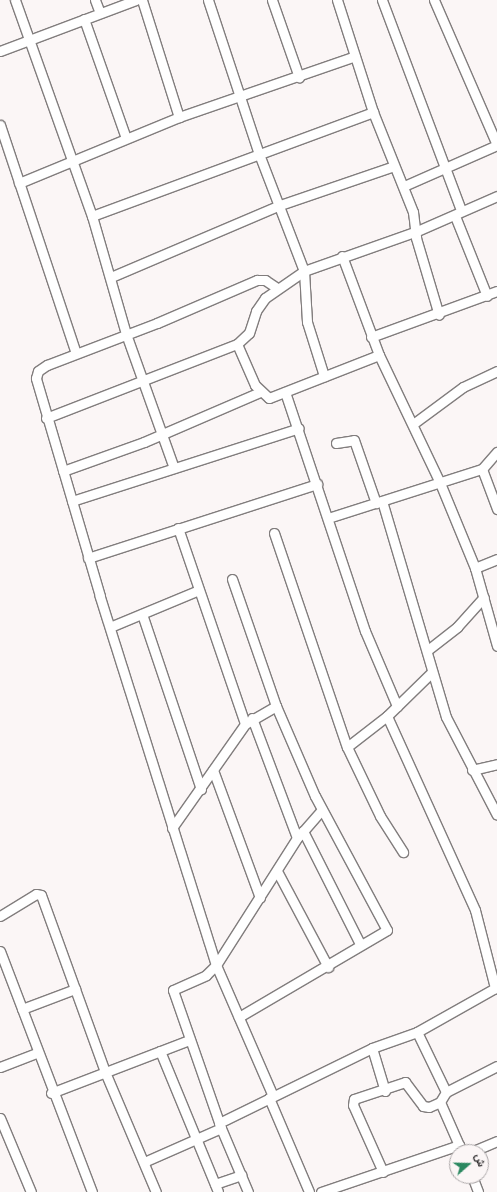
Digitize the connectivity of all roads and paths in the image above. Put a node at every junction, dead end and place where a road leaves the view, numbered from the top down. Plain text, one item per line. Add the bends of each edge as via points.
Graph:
1 (15, 0) edge
2 (95, 0) edge
3 (136, 0) edge
4 (142, 0) edge
5 (208, 0) edge
6 (272, 0) edge
7 (337, 0) edge
8 (382, 0) edge
9 (434, 0) edge
10 (100, 13) junction
11 (84, 19) junction
12 (31, 41) junction
13 (0, 51) edge
14 (355, 56) junction
15 (299, 77) junction
16 (239, 98) junction
17 (373, 112) junction
18 (178, 117) junction
19 (0, 125) edge
20 (126, 138) junction
21 (497, 145) edge
22 (259, 154) junction
23 (72, 161) junction
24 (394, 166) junction
25 (442, 167) junction
26 (19, 183) junction
27 (404, 186) junction
28 (497, 196) edge
29 (280, 205) junction
30 (458, 213) junction
31 (92, 216) junction
32 (417, 231) junction
33 (342, 256) junction
34 (304, 271) junction
35 (111, 277) junction
36 (277, 288) junction
37 (497, 291) edge
38 (486, 296) junction
39 (439, 315) junction
40 (126, 334) junction
41 (371, 337) junction
42 (237, 344) junction
43 (76, 353) junction
44 (379, 355) junction
45 (497, 371) edge
46 (324, 376) junction
47 (142, 384) junction
48 (260, 392) junction
49 (285, 392) junction
50 (46, 418) junction
51 (413, 424) junction
52 (299, 428) junction
53 (162, 435) junction
54 (336, 443) dead end
55 (497, 452) edge
56 (174, 468) junction
57 (482, 469) junction
58 (63, 471) junction
59 (440, 483) junction
60 (317, 484) junction
61 (72, 501) junction
62 (379, 502) junction
63 (497, 509) edge
64 (328, 518) junction
65 (178, 528) junction
66 (274, 533) dead end
67 (88, 558) junction
68 (497, 559) edge
69 (475, 568) junction
70 (232, 579) dead end
71 (199, 590) junction
72 (484, 597) junction
73 (142, 614) junction
74 (494, 621) edge
75 (110, 627) junction
76 (497, 646) edge
77 (429, 649) junction
78 (432, 672) junction
79 (276, 706) junction
80 (397, 706) junction
81 (388, 716) junction
82 (248, 721) junction
83 (347, 748) junction
84 (497, 764) edge
85 (213, 770) junction
86 (472, 770) junction
87 (201, 789) junction
88 (322, 810) junction
89 (497, 815) edge
90 (172, 828) junction
91 (300, 835) junction
92 (403, 852) dead end
93 (277, 871) junction
94 (260, 898) junction
95 (0, 916) edge
96 (360, 944) junction
97 (0, 951) edge
98 (493, 958) edge
99 (216, 965) junction
100 (328, 967) junction
101 (496, 987) edge
102 (75, 990) junction
103 (22, 1009) junction
104 (239, 1017) junction
105 (417, 1032) junction
106 (189, 1040) junction
107 (372, 1048) junction
108 (160, 1051) junction
109 (37, 1053) junction
110 (497, 1066) edge
111 (0, 1067) edge
112 (105, 1072) junction
113 (385, 1091) junction
114 (446, 1092) junction
115 (51, 1093) junction
116 (271, 1097) junction
117 (440, 1102) junction
118 (0, 1118) edge
119 (220, 1125) junction
120 (196, 1139) junction
121 (458, 1144) edge
122 (449, 1152) edge
123 (144, 1162) junction
124 (383, 1172) junction
125 (241, 1175) junction
126 (217, 1188) edge
127 (31, 1192) edge
128 (92, 1192) edge
129 (156, 1192) edge
130 (248, 1192) edge
131 (310, 1192) edge
132 (321, 1192) edge

1 - 12 street
2 - 10 street
3 - 10 street
4 - 18 street
5 - 16 street
6 - 15 street
7 - 14 street
8 - 25 street
9 - 21 street
10 - 11 street
11 - 12 street
11 - 20 street
12 - 13 street
12 - 23 street
14 - 15 street
14 - 17 street
15 - 16 street
16 - 18 street
16 - 22 street
17 - 22 street
17 - 24 street
18 - 20 street
19 - 26 street
20 - 23 street
21 - 25 street
22 - 29 street
22 - 31 street
23 - 26 street
23 - 31 street
24 - 27 street
24 - 29 street
25 - 27 street
25 - 30 street
26 - 43 street
27 - 32 street
28 - 30 street
29 - 34 street
29 - 35 street
30 - 32 street
30 - 38 street
31 - 35 street
32 - 33 street
32 - 39 street via 416,238
33 - 34 street
33 - 41 street
34 - 36 street
34 - 46 street via 307,322
35 - 40 street
36 - 40 street via 265,280 257,280
36 - 42 street via 259,305 249,333
37 - 38 street
38 - 39 street
39 - 41 street
40 - 43 street
40 - 47 street
41 - 44 street
42 - 47 street
42 - 48 street
43 - 50 street via 38,371 37,390
44 - 46 street
44 - 51 street
45 - 51 street via 463,387
46 - 49 street
47 - 50 street
47 - 53 street
48 - 49 street via 269,398
48 - 53 street
49 - 52 street
50 - 58 street
51 - 59 street
52 - 56 street
52 - 60 street
53 - 56 street
53 - 58 street
54 - 62 street via 354,440
55 - 57 street
56 - 61 street
57 - 59 street
57 - 63 street
58 - 61 street
59 - 62 street
59 - 69 street
60 - 64 street
60 - 65 street
61 - 67 street
62 - 64 street
62 - 77 street
64 - 80 street via 365,632
65 - 67 street
65 - 71 street
66 - 83 street
67 - 75 street
68 - 69 street
69 - 72 street
70 - 79 street
71 - 73 street
71 - 82 street
72 - 74 street
72 - 77 street via 457,627
73 - 75 street
73 - 87 street
74 - 76 street
75 - 90 street
77 - 78 street
78 - 80 street
78 - 86 street via 446,717
79 - 82 street
79 - 88 street
80 - 81 street
81 - 83 street
81 - 98 street via 448,844
82 - 85 street
82 - 91 street
83 - 92 street via 380,816
84 - 86 street
85 - 87 street
85 - 94 street
86 - 89 street
87 - 90 street
88 - 91 street
88 - 96 street via 387,927
90 - 99 street
91 - 93 street
91 - 96 street
93 - 94 street
93 - 100 street
94 - 99 street
95 - 102 street via 36,894 41,895
96 - 100 street
97 - 103 street
98 - 101 street
99 - 104 street
99 - 106 street via 206,975 173,988
100 - 104 street
101 - 105 street
102 - 103 street
102 - 112 street
103 - 109 street
104 - 116 street
105 - 107 street
105 - 114 street
106 - 108 street
106 - 119 street
107 - 113 street
107 - 116 street
108 - 112 street
108 - 120 street
109 - 111 street
109 - 115 street
110 - 114 street
112 - 115 street
112 - 123 street
113 - 117 street via 405,1082 422,1106
113 - 124 street via 353,1102
114 - 117 street
115 - 128 street
116 - 119 street
116 - 131 street
117 - 121 street
118 - 127 street
119 - 120 street
119 - 125 street
120 - 123 street
120 - 126 street
122 - 124 street
123 - 129 street
124 - 132 street
125 - 126 street
125 - 130 street

